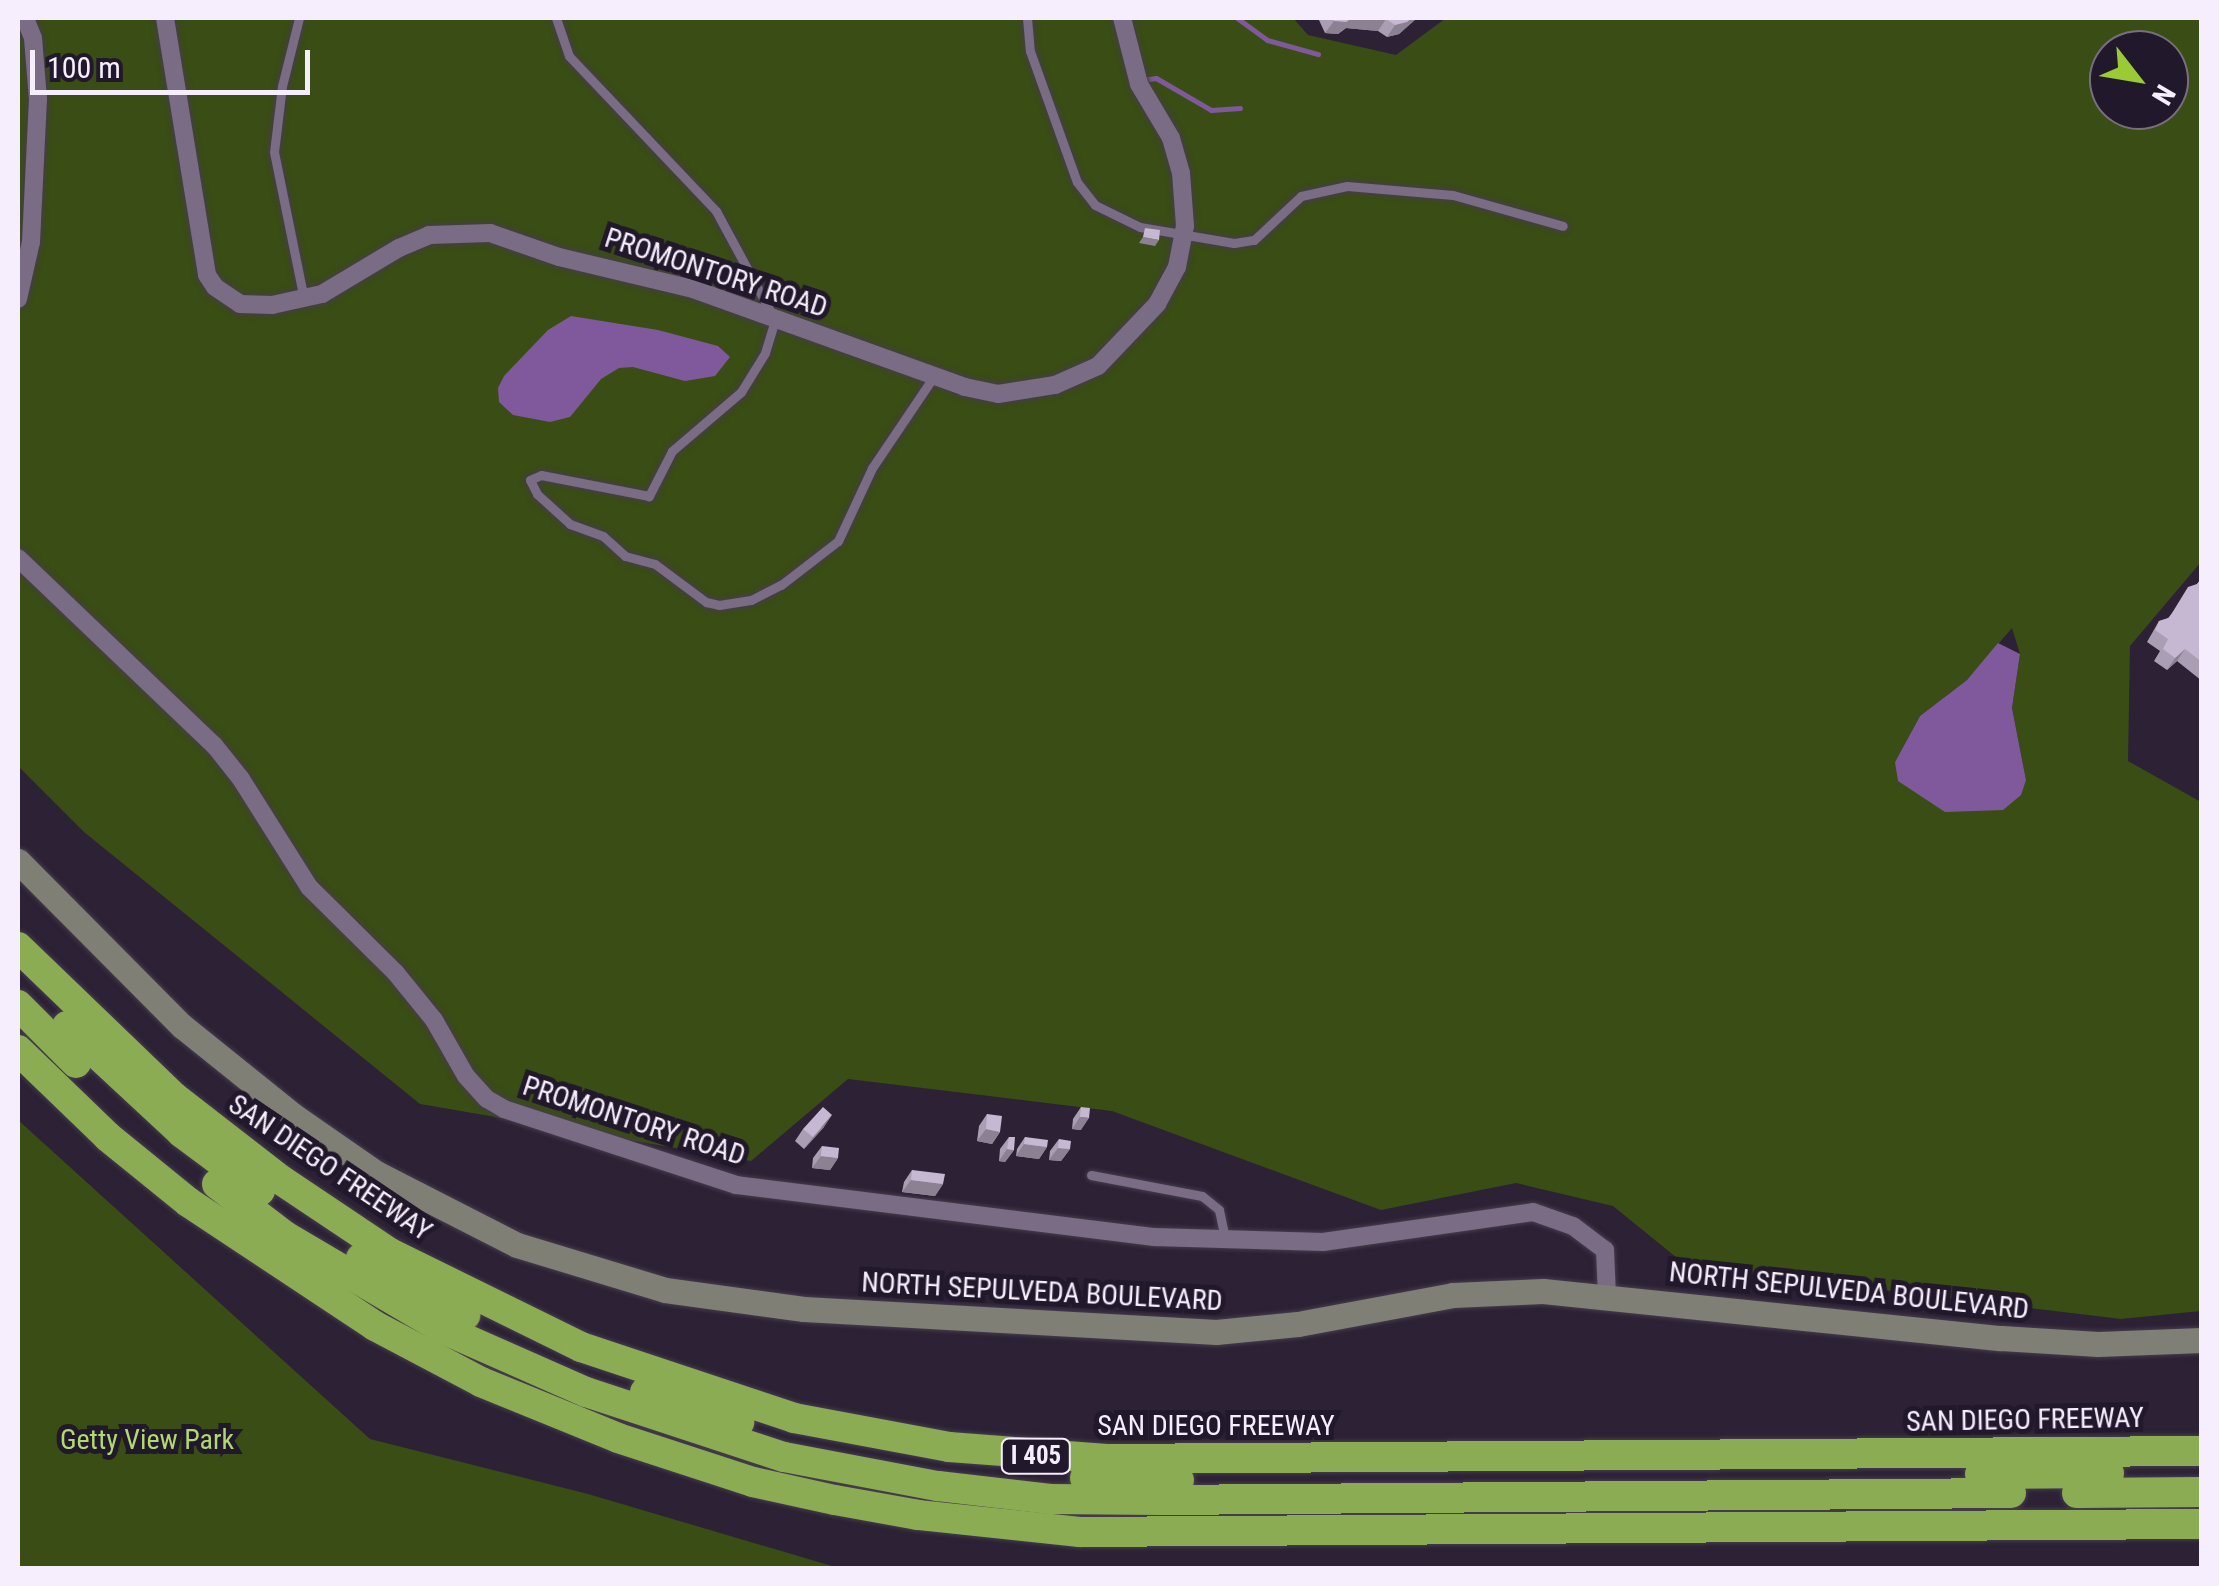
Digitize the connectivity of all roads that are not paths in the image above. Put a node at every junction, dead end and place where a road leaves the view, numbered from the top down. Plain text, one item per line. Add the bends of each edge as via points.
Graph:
1 (25, 18) edge
2 (164, 18) edge
3 (299, 18) edge
4 (556, 18) edge
5 (1027, 18) edge
6 (1122, 18) edge
7 (1563, 226) dead end
8 (1184, 236) junction
9 (304, 299) junction
10 (18, 300) edge
11 (775, 320) junction
12 (934, 376) junction
13 (18, 558) edge
14 (18, 861) edge
15 (18, 947) edge
16 (18, 976) edge
17 (18, 1005) edge
18 (18, 1050) edge
19 (1091, 1175) dead end
20 (1226, 1239) junction
21 (1607, 1295) junction
22 (2202, 1340) edge
23 (2202, 1451) edge
24 (2202, 1470) edge
25 (2202, 1492) edge
26 (2202, 1524) edge

1 - 10 street via 38,99 31,242
2 - 9 street, PROMONTORY ROAD via 207,275 240,304
3 - 9 lane via 274,152
4 - 11 lane via 568,56 716,211
5 - 8 lane via 1030,51 1084,194 1140,227
6 - 8 street, PROMONTORY ROAD via 1139,84 1171,138 1185,202
7 - 8 lane via 1454,196 1347,186 1301,196 1254,240
8 - 12 street, PROMONTORY ROAD via 1157,304 1112,355 1084,374 998,394
9 - 11 street, PROMONTORY ROAD via 399,248 459,231 506,237 693,288
11 - 12 street, PROMONTORY ROAD
11 - 12 lane via 765,353 741,392 672,451 650,496 541,475 533,475 530,486 570,524 603,536 625,556 655,564 696,596 719,605 751,600 838,541 872,468
13 - 20 street, PROMONTORY ROAD via 214,745 309,886 395,972 434,1020 466,1076 496,1105 736,1185 1154,1237
14 - 21 main road, NORTH SEPULVEDA BOULEVARD via 171,1015 294,1116 376,1173 465,1222 616,1279 804,1309 1216,1332 1453,1295
15 - 23 highway, SAN DIEGO FREEWAY / I 405 via 174,1097 390,1253 580,1347 794,1418 949,1447 1107,1459
16 - 24 highway via 182,1134 412,1290 597,1376 772,1432 990,1472 1128,1480
17 - 25 highway via 132,1116 328,1262 443,1329 586,1392 784,1457 938,1486 1069,1499
18 - 26 highway via 188,1202 327,1298 408,1344 481,1382 647,1449 835,1500 918,1516 1079,1532
19 - 20 lane via 1202,1196 1219,1210
20 - 21 street, PROMONTORY ROAD via 1323,1242 1533,1212 1573,1226 1605,1250
21 - 22 main road, NORTH SEPULVEDA BOULEVARD via 2001,1338 2098,1344

